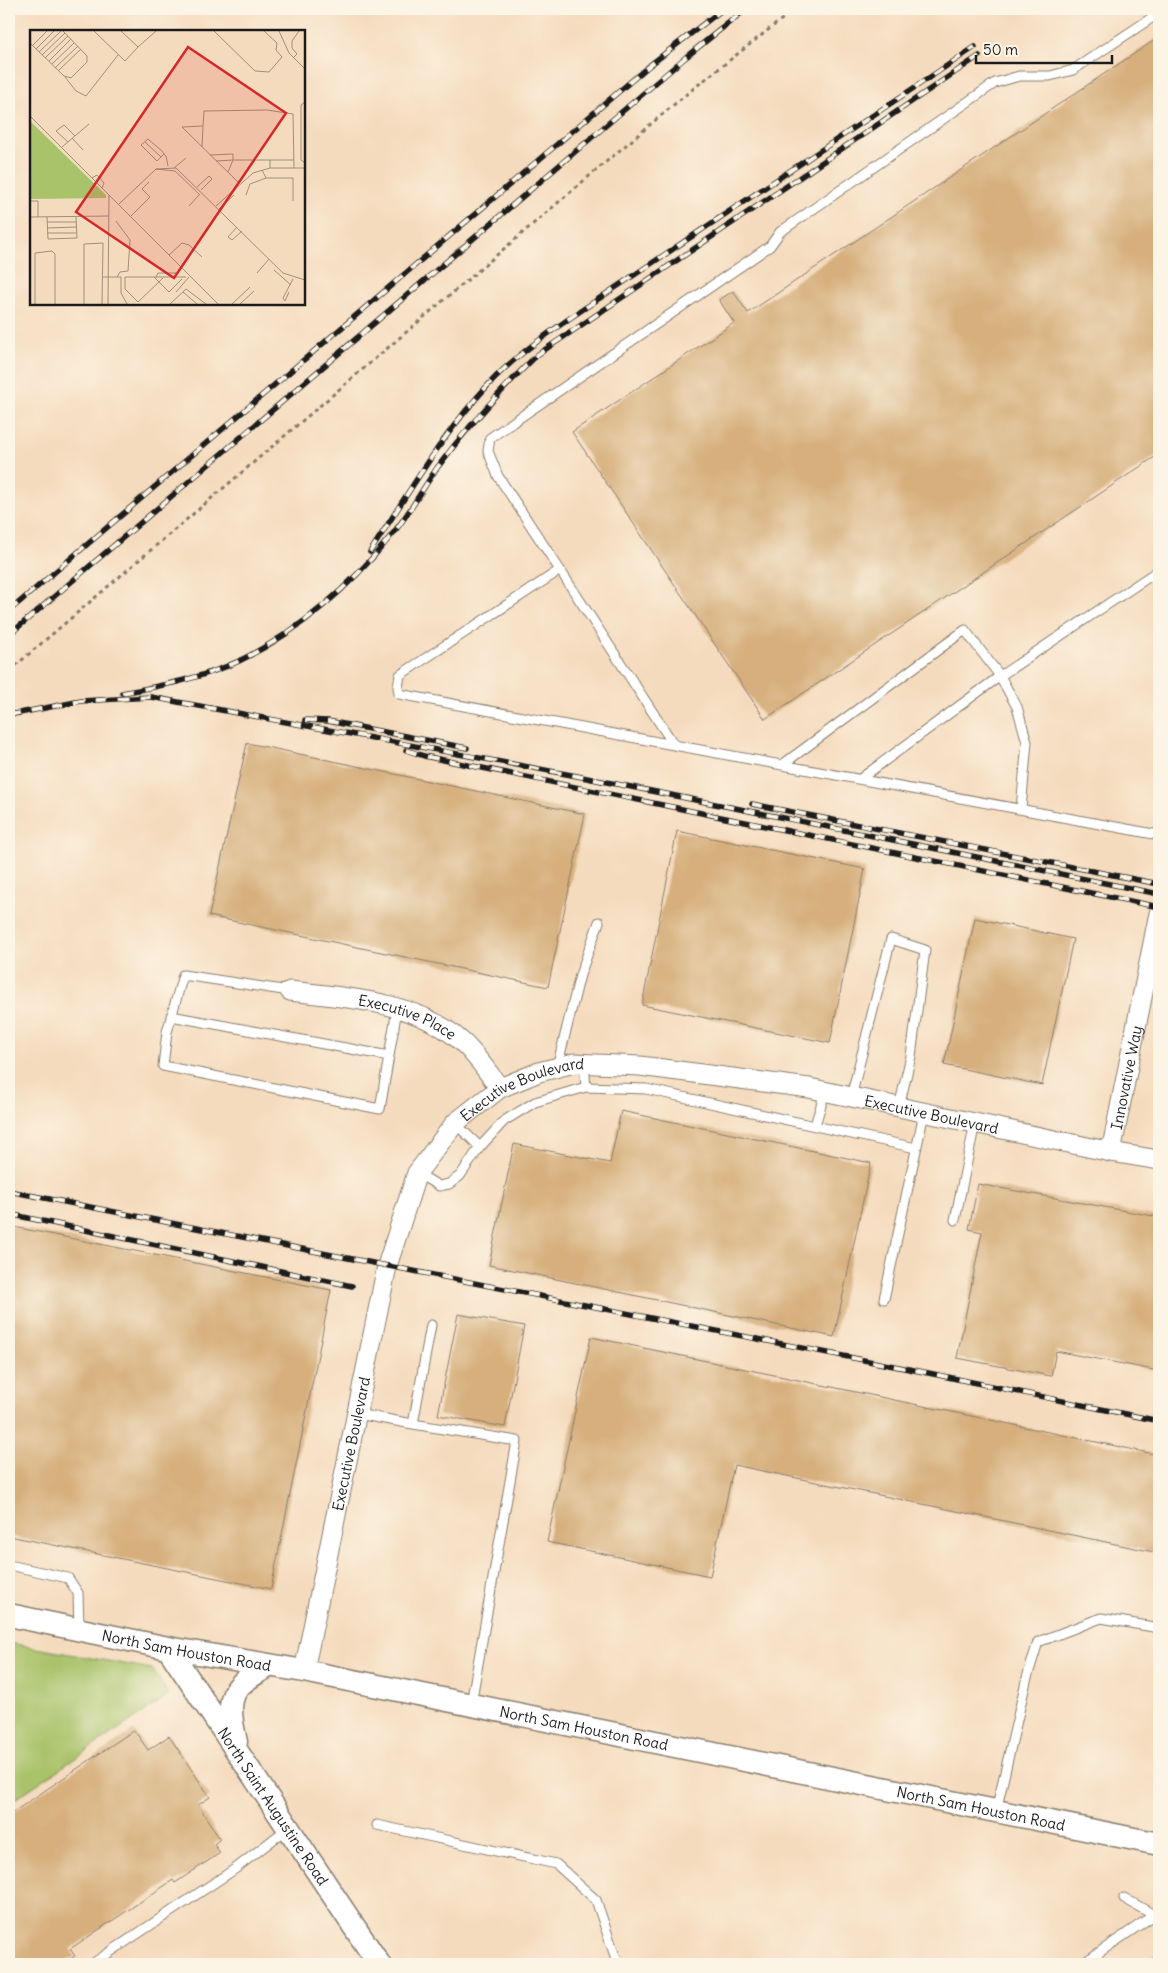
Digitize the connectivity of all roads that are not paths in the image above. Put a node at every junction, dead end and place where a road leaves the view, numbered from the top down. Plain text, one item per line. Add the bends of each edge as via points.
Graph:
1 (1159, 13) edge
2 (560, 570) junction
3 (1159, 570) edge
4 (1000, 676) junction
5 (674, 745) junction
6 (782, 764) junction
7 (860, 779) junction
8 (1021, 809) junction
9 (1159, 835) edge
10 (1159, 913) edge
11 (599, 922) dead end
12 (290, 991) joint
13 (397, 1009) junction
14 (171, 1016) junction
15 (389, 1056) junction
16 (584, 1063) junction
17 (557, 1067) junction
18 (586, 1087) junction
19 (500, 1088) junction
20 (825, 1092) junction
21 (851, 1097) junction
22 (899, 1107) junction
23 (924, 1113) junction
24 (455, 1123) junction
25 (975, 1123) junction
26 (815, 1125) junction
27 (480, 1148) junction
28 (916, 1148) junction
29 (1111, 1152) junction
30 (1159, 1156) edge
31 (416, 1173) junction
32 (955, 1220) dead end
33 (884, 1299) dead end
34 (430, 1325) dead end
35 (356, 1414) junction
36 (413, 1424) junction
37 (9, 1565) edge
38 (9, 1614) edge
39 (79, 1628) junction
40 (1159, 1628) edge
41 (168, 1648) junction
42 (269, 1666) junction
43 (304, 1671) junction
44 (471, 1704) junction
45 (238, 1752) junction
46 (996, 1811) junction
47 (377, 1825) dead end
48 (288, 1828) junction
49 (1159, 1844) edge
50 (1124, 1898) dead end
51 (1157, 1917) edge
52 (1159, 1960) edge
53 (92, 1964) edge
54 (379, 1964) edge
55 (621, 1964) edge
56 (1082, 1964) edge
57 (1153, 1964) edge

1 - 2 lane via 1073,70 1050,76 1019,76 996,83 780,232 770,246 490,438 488,450 498,476
2 - 5 lane
2 - 5 lane via 400,675 399,694
3 - 4 lane
4 - 6 lane via 965,630
4 - 7 lane
4 - 8 lane via 1017,707 1027,742
5 - 6 lane
6 - 7 lane
7 - 8 lane
8 - 9 lane
10 - 29 street, Innovative Way
11 - 17 lane via 580,975
12 - 13 street, Executive Place via 363,1000
12 - 14 lane via 182,975
13 - 15 lane
13 - 19 street, Executive Place via 429,1018 462,1041
14 - 15 lane
14 - 15 lane via 163,1066 380,1109
16 - 17 street, Executive Boulevard
16 - 18 lane
16 - 20 street, Executive Boulevard via 640,1066
17 - 19 street, Executive Boulevard
18 - 26 lane via 646,1089
18 - 27 lane via 535,1102 504,1121
19 - 24 street, Executive Boulevard
20 - 21 street, Executive Boulevard
20 - 26 lane
21 - 22 street, Executive Boulevard
21 - 22 lane via 891,940 925,950 911,1056
22 - 23 street, Executive Boulevard
23 - 25 street, Executive Boulevard
23 - 28 lane
24 - 27 lane
24 - 31 street, Executive Boulevard
25 - 29 street, Executive Boulevard
25 - 32 lane
26 - 28 lane
27 - 31 lane via 460,1176 449,1184 439,1186
28 - 33 lane
29 - 30 street, Executive Boulevard
31 - 35 street, Executive Boulevard via 387,1266
34 - 36 lane
35 - 36 lane
35 - 43 street, Executive Boulevard
36 - 44 lane via 517,1441
37 - 39 lane via 68,1578 78,1593
38 - 39 street, North Sam Houston Road
39 - 41 street, North Sam Houston Road
40 - 46 lane via 1101,1618 1038,1642
41 - 42 street, North Sam Houston Road
41 - 45 street, North Saint Augustine Road
42 - 43 street, North Sam Houston Road
42 - 45 street via 240,1683 233,1696 230,1713
43 - 44 street, North Sam Houston Road
44 - 46 street, North Sam Houston Road
45 - 48 street, North Saint Augustine Road
46 - 49 street, North Sam Houston Road
47 - 55 lane via 556,1864 596,1900 615,1956
48 - 53 lane via 235,1869
48 - 54 street, North Saint Augustine Road
50 - 51 lane
51 - 56 lane
52 - 57 lane

